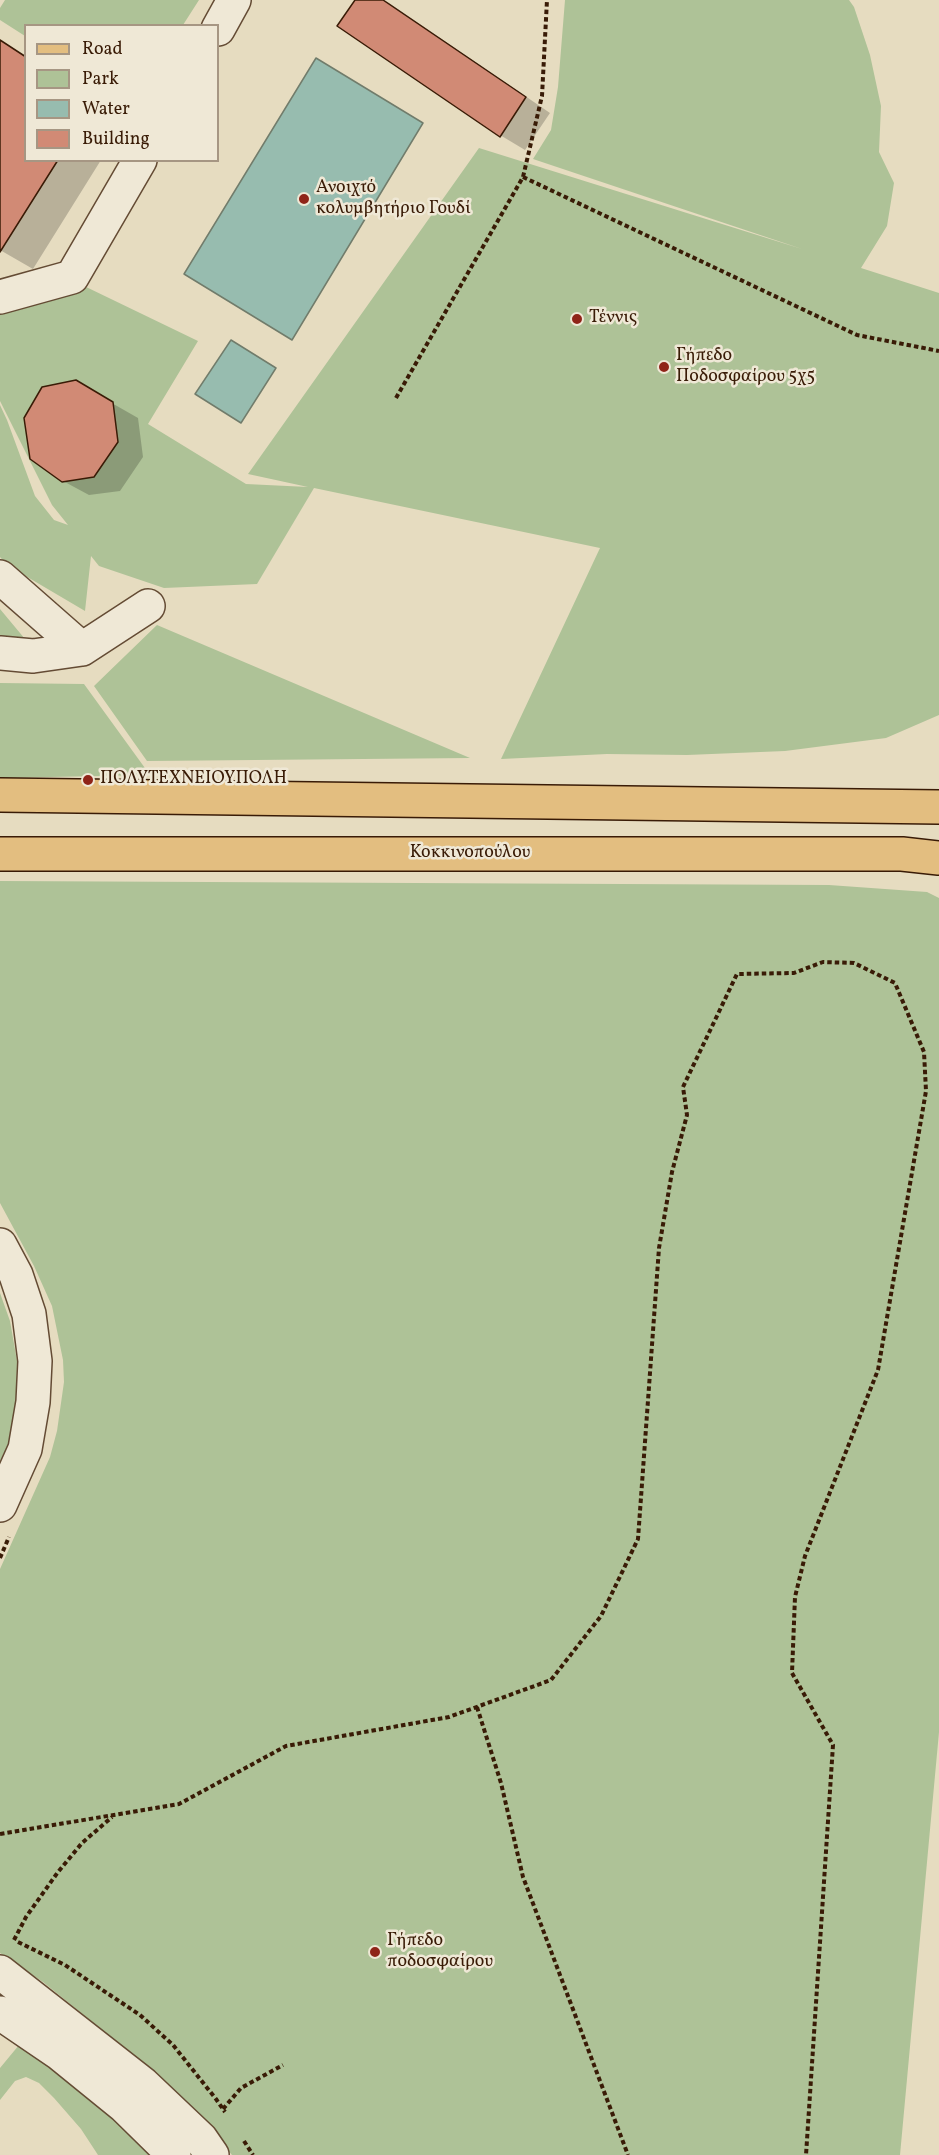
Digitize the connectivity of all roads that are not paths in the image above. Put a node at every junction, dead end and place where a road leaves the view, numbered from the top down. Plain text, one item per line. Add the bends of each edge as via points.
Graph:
1 (234, 0) edge
2 (219, 26) edge
3 (139, 162) edge
4 (0, 297) edge
5 (0, 577) edge
6 (148, 606) dead end
7 (82, 649) junction
8 (0, 653) edge
9 (939, 788) edge
10 (0, 795) edge
11 (892, 806) junction
12 (939, 807) edge
13 (0, 854) edge
14 (902, 854) junction
15 (939, 858) edge
16 (939, 870) edge
17 (0, 1245) edge
18 (0, 1505) edge
19 (4, 1957) edge
20 (3, 2020) edge
21 (174, 2155) edge
22 (212, 2155) edge

1 - 2 lane
3 - 4 lane via 72,277
5 - 7 lane
6 - 7 lane
7 - 8 lane via 33,656
9 - 11 main road
10 - 11 main road
11 - 12 main road
13 - 14 main road, Κοκκινοπούλου
14 - 15 main road, Κοκκινοπούλου
14 - 16 main road
17 - 18 lane via 16,1275 29,1314 36,1361 25,1449
19 - 22 lane via 201,2139
20 - 21 lane via 60,2054 124,2106

